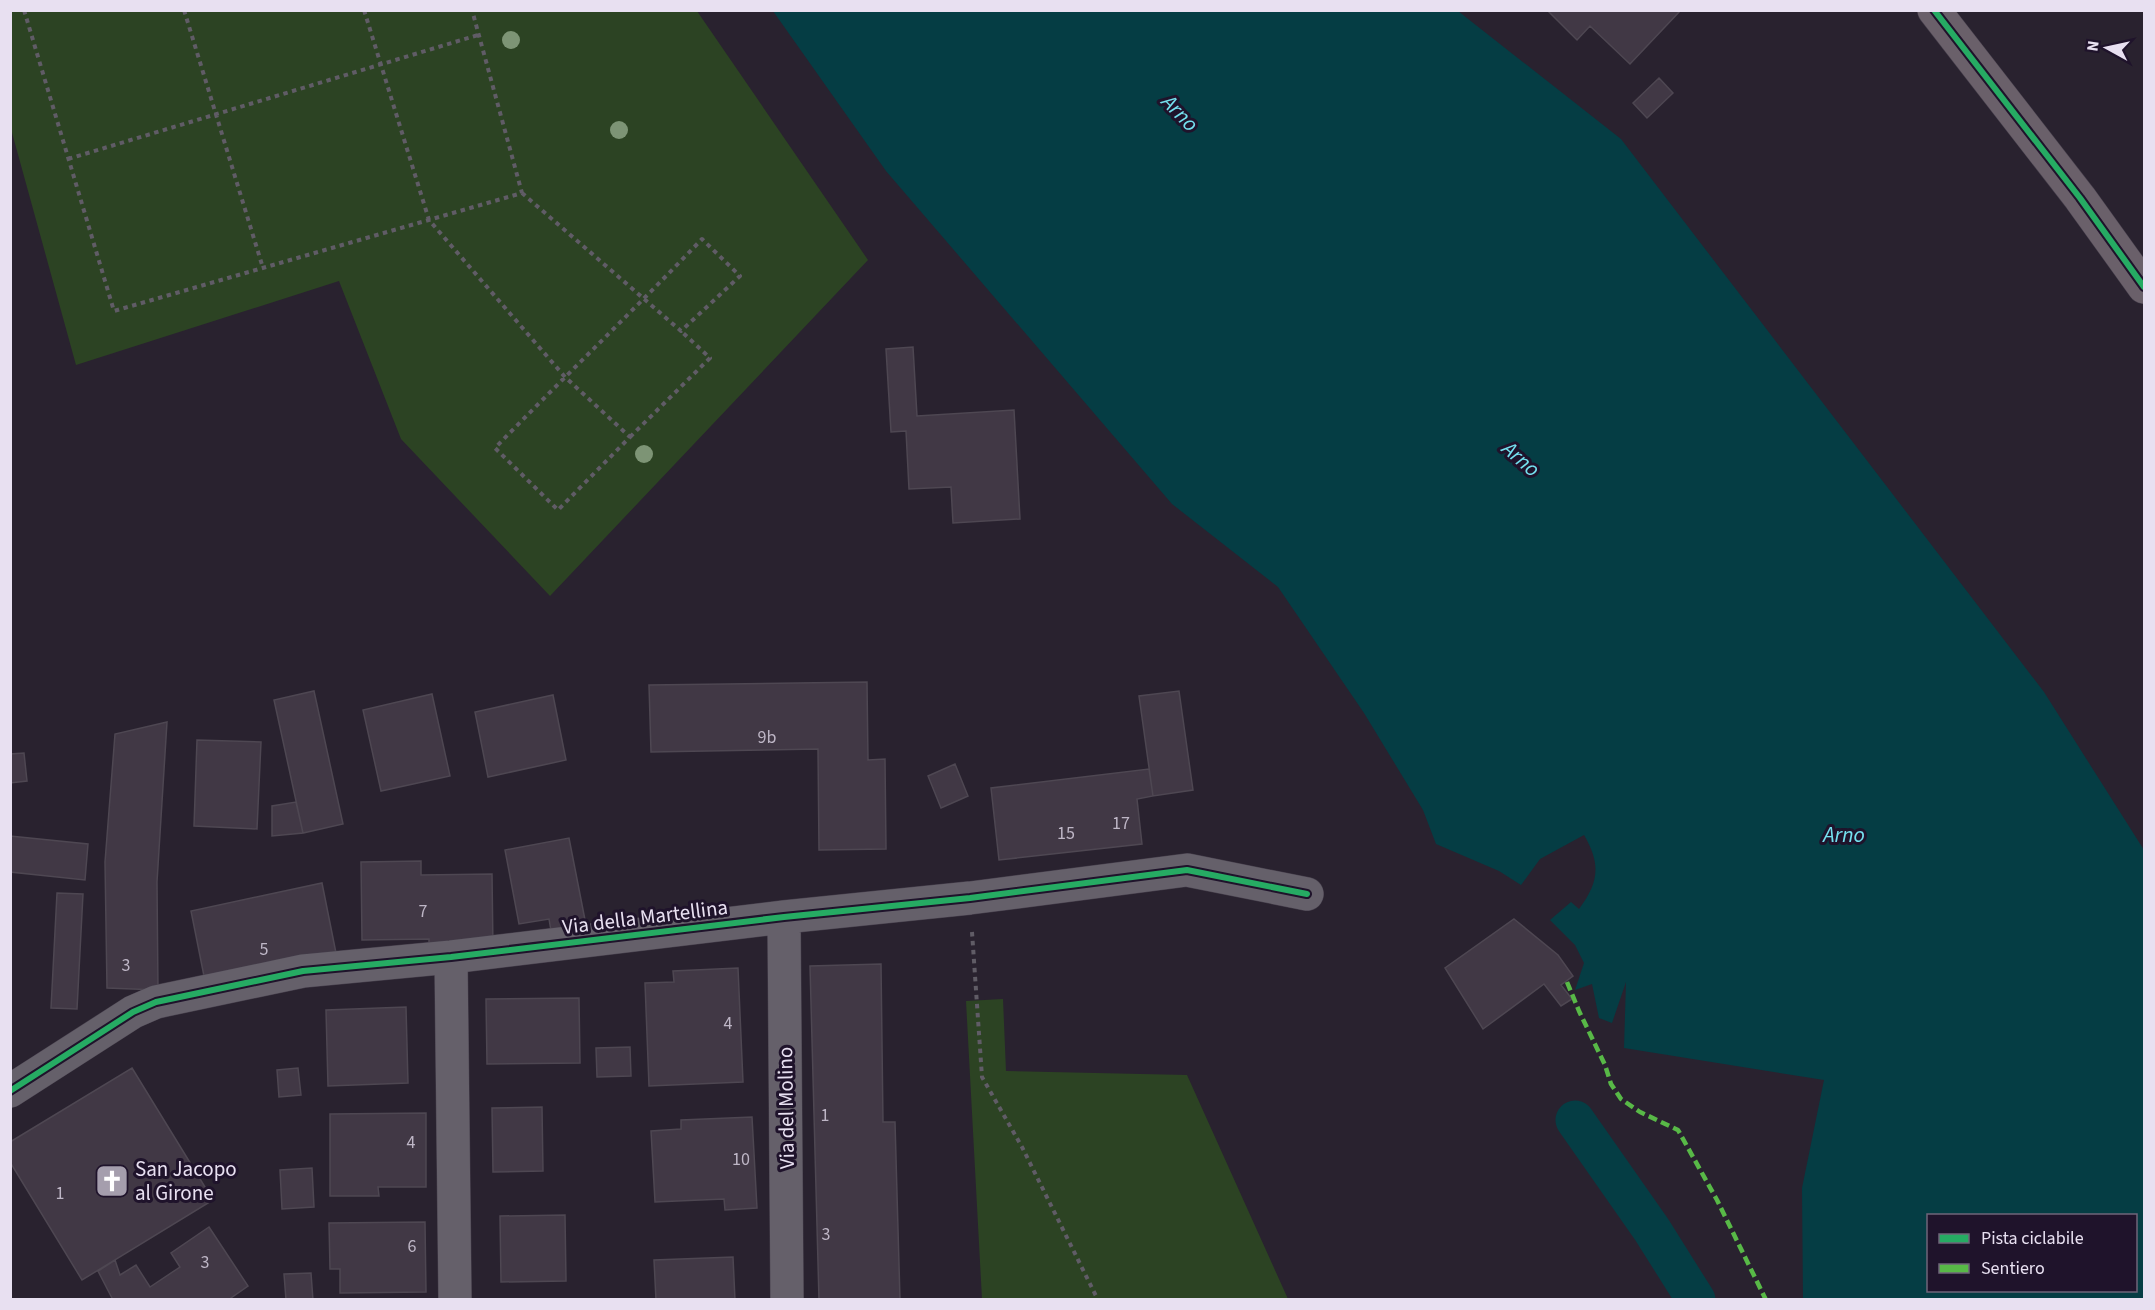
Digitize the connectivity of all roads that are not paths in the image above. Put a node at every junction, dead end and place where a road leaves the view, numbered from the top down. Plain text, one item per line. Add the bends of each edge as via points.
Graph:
1 (1934, 10) edge
2 (2145, 287) edge
3 (1307, 894) dead end
4 (784, 917) junction
5 (451, 957) junction
6 (10, 1091) edge
7 (455, 1299) edge
8 (788, 1299) edge

1 - 2 main road
3 - 4 street, Via della Martellina via 1187,870
4 - 5 street, Via della Martellina
4 - 8 street, Via del Molino
5 - 6 street, Via della Martellina via 303,971 156,1002 133,1012
5 - 7 street

